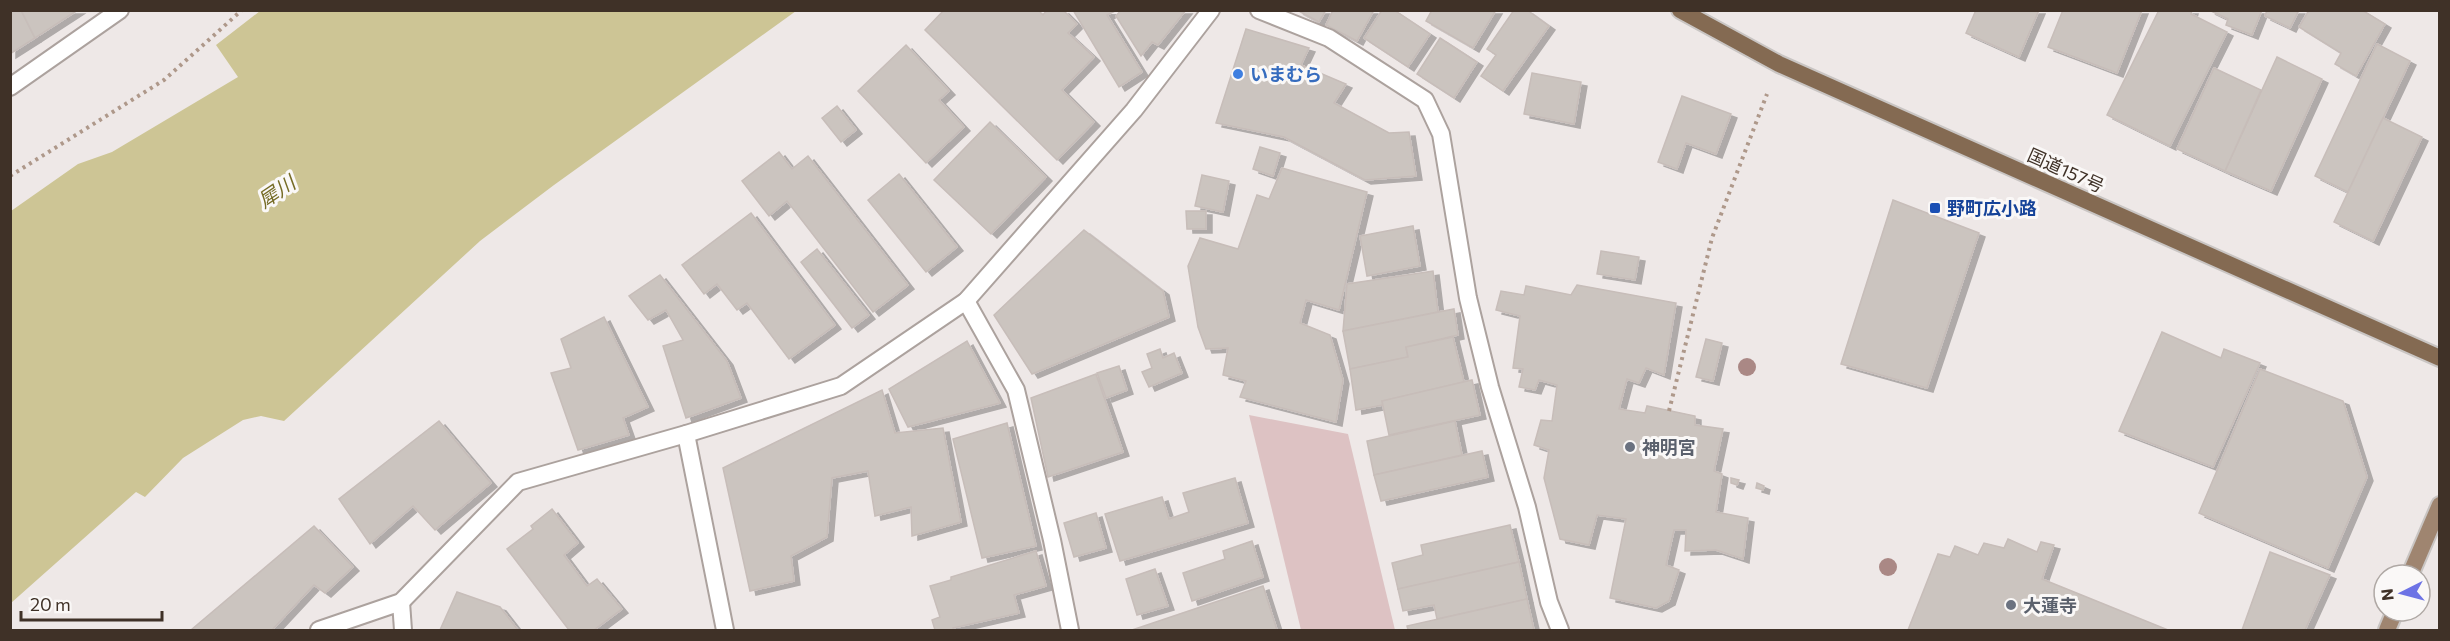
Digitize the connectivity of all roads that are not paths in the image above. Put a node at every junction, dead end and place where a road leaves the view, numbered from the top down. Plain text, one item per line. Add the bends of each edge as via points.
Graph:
1 (120, 10) edge
2 (1211, 10) edge
3 (1260, 10) edge
4 (1680, 10) edge
5 (10, 87) edge
6 (966, 301) junction
7 (2439, 358) edge
8 (687, 434) junction
9 (2439, 505) edge
10 (2415, 563) edge
11 (401, 602) junction
12 (319, 630) edge
13 (403, 630) edge
14 (725, 630) edge
15 (1070, 630) edge
16 (1560, 630) edge

1 - 5 street
2 - 6 street via 1134,110
3 - 16 street via 1329,38 1425,100 1441,134 1467,298 1527,507 1549,602
4 - 7 highway, 国道157号 via 1779,64
6 - 8 street via 841,386
6 - 15 street via 1016,390
8 - 11 street via 518,482
8 - 14 street
9 - 10 main road
11 - 12 street
11 - 13 street

